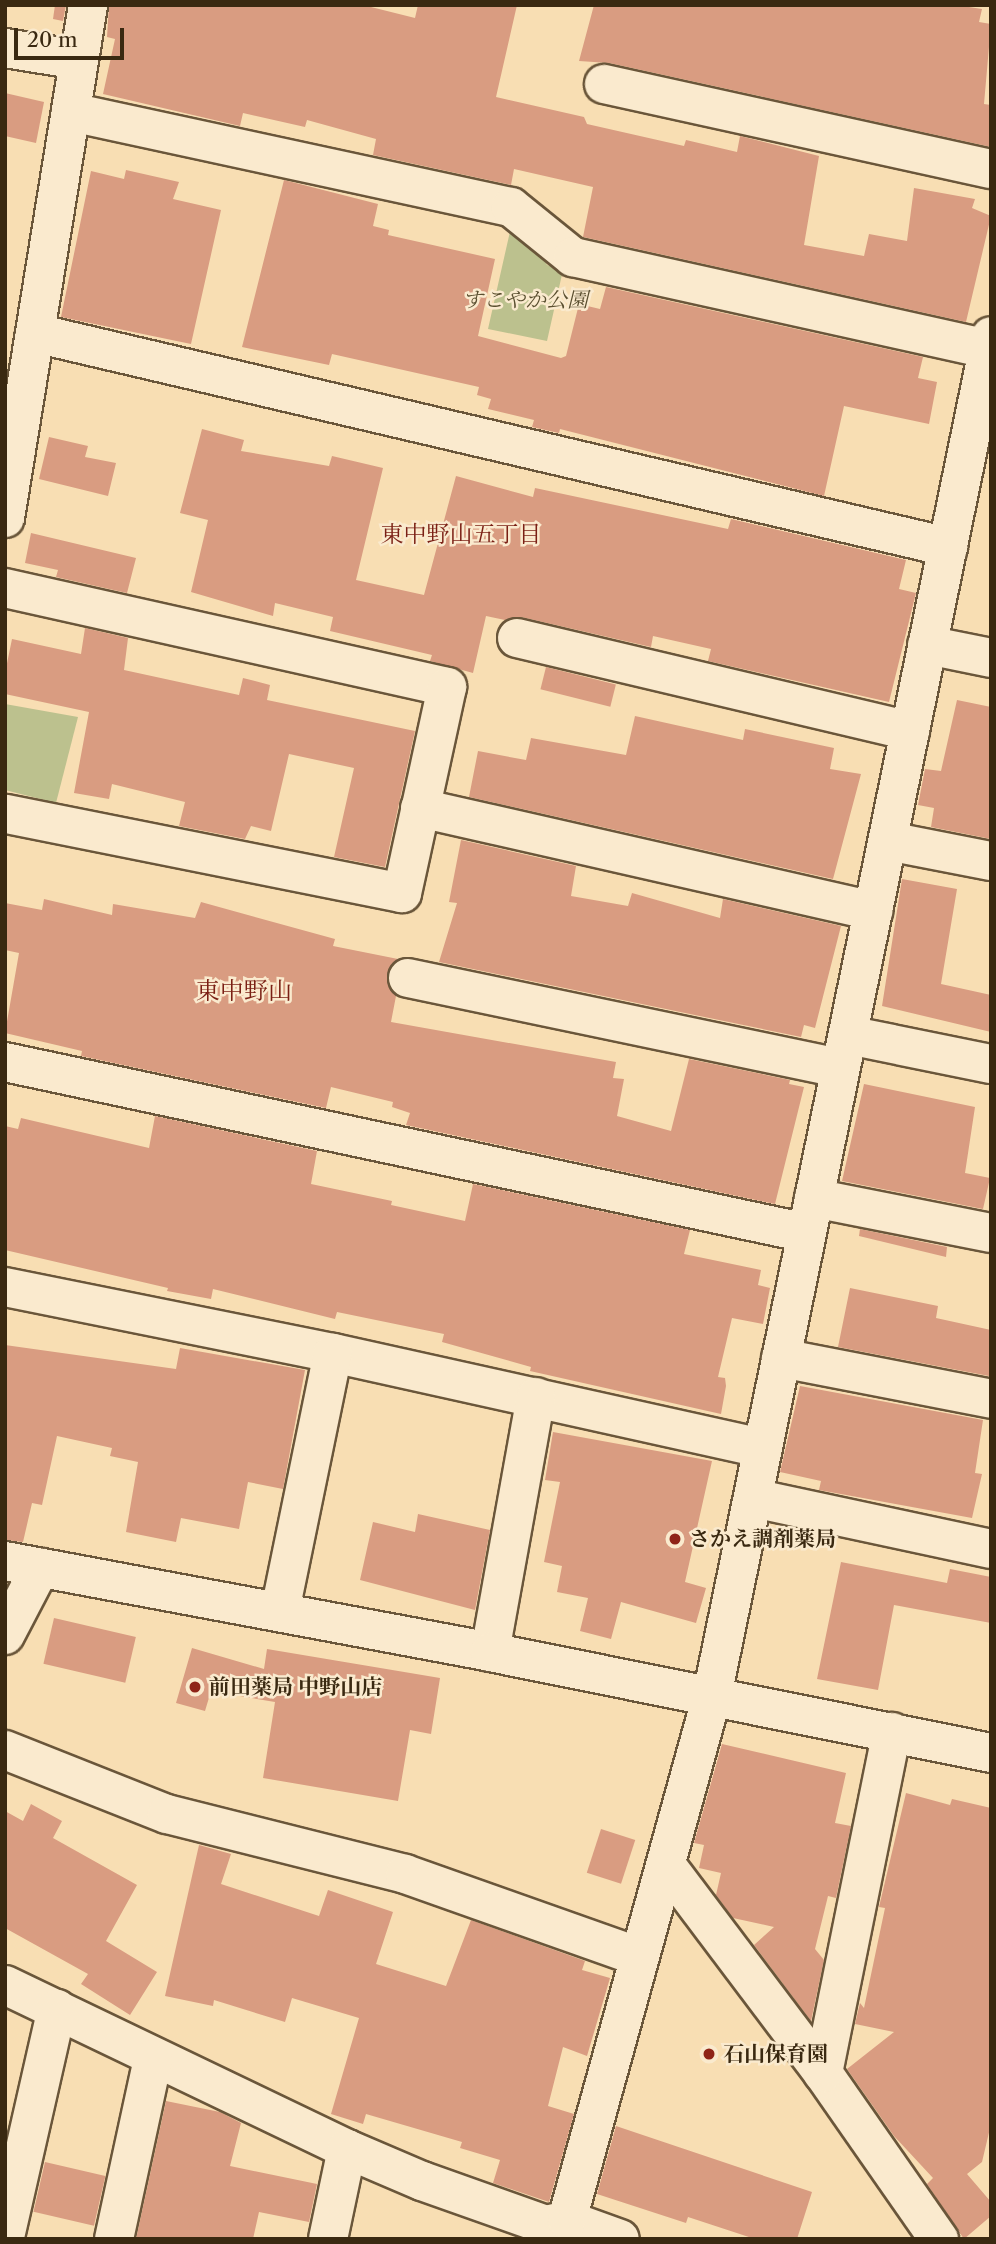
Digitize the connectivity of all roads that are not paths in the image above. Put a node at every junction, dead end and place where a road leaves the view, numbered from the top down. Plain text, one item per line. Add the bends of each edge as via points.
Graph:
1 (88, 5) edge
2 (5, 48) edge
3 (79, 60) junction
4 (604, 84) dead end
5 (71, 112) junction
6 (991, 169) edge
7 (36, 333) junction
8 (989, 342) edge
9 (15, 400) edge
10 (5, 518) edge
11 (948, 547) junction
12 (5, 588) edge
13 (517, 639) dead end
14 (927, 645) junction
15 (991, 658) edge
16 (910, 731) junction
17 (420, 808) junction
18 (5, 814) edge
19 (888, 841) junction
20 (991, 861) edge
21 (873, 911) junction
22 (408, 978) dead end
23 (844, 1052) junction
24 (5, 1062) edge
25 (991, 1064) edge
26 (811, 1215) junction
27 (991, 1233) edge
28 (5, 1287) edge
29 (333, 1353) junction
30 (781, 1358) junction
31 (536, 1397) junction
32 (991, 1399) edge
33 (763, 1448) junction
34 (753, 1498) junction
35 (991, 1549) edge
36 (22, 1565) edge
37 (280, 1611) junction
38 (5, 1635) edge
39 (490, 1651) junction
40 (712, 1696) junction
41 (892, 1732) junction
42 (5, 1749) edge
43 (991, 1753) edge
44 (667, 1866) junction
45 (637, 1956) junction
46 (5, 1985) edge
47 (57, 2009) junction
48 (153, 2059) junction
49 (823, 2073) junction
50 (347, 2149) junction
51 (552, 2228) edge
52 (5, 2236) edge
53 (114, 2239) edge
54 (328, 2239) edge
55 (620, 2239) edge
56 (939, 2239) edge

1 - 3 street
2 - 3 street
3 - 5 street
4 - 6 street
5 - 7 street
5 - 8 street via 511,207 573,257
7 - 9 street
7 - 11 street
8 - 11 street
9 - 10 street
11 - 14 street
12 - 17 street via 447,687
13 - 16 street
14 - 15 street
14 - 16 street
16 - 19 street
17 - 18 street via 402,892
17 - 21 street
19 - 20 street
19 - 21 street
21 - 23 street
22 - 23 street
23 - 25 street
23 - 26 street
24 - 26 street
26 - 27 street
26 - 30 street
28 - 29 street
29 - 31 street
29 - 37 street
30 - 32 street
30 - 33 street
31 - 33 street
31 - 39 street
33 - 34 street
34 - 35 street
34 - 40 street
36 - 37 street
36 - 38 street
37 - 39 street
39 - 40 street
40 - 41 street
40 - 44 street
41 - 43 street
41 - 49 street
42 - 45 street via 167,1814 405,1874
44 - 45 street
44 - 49 street
45 - 51 street
46 - 47 street
47 - 48 street
47 - 52 street
48 - 50 street
48 - 53 street
49 - 56 street
50 - 51 street
50 - 54 street
51 - 55 street

